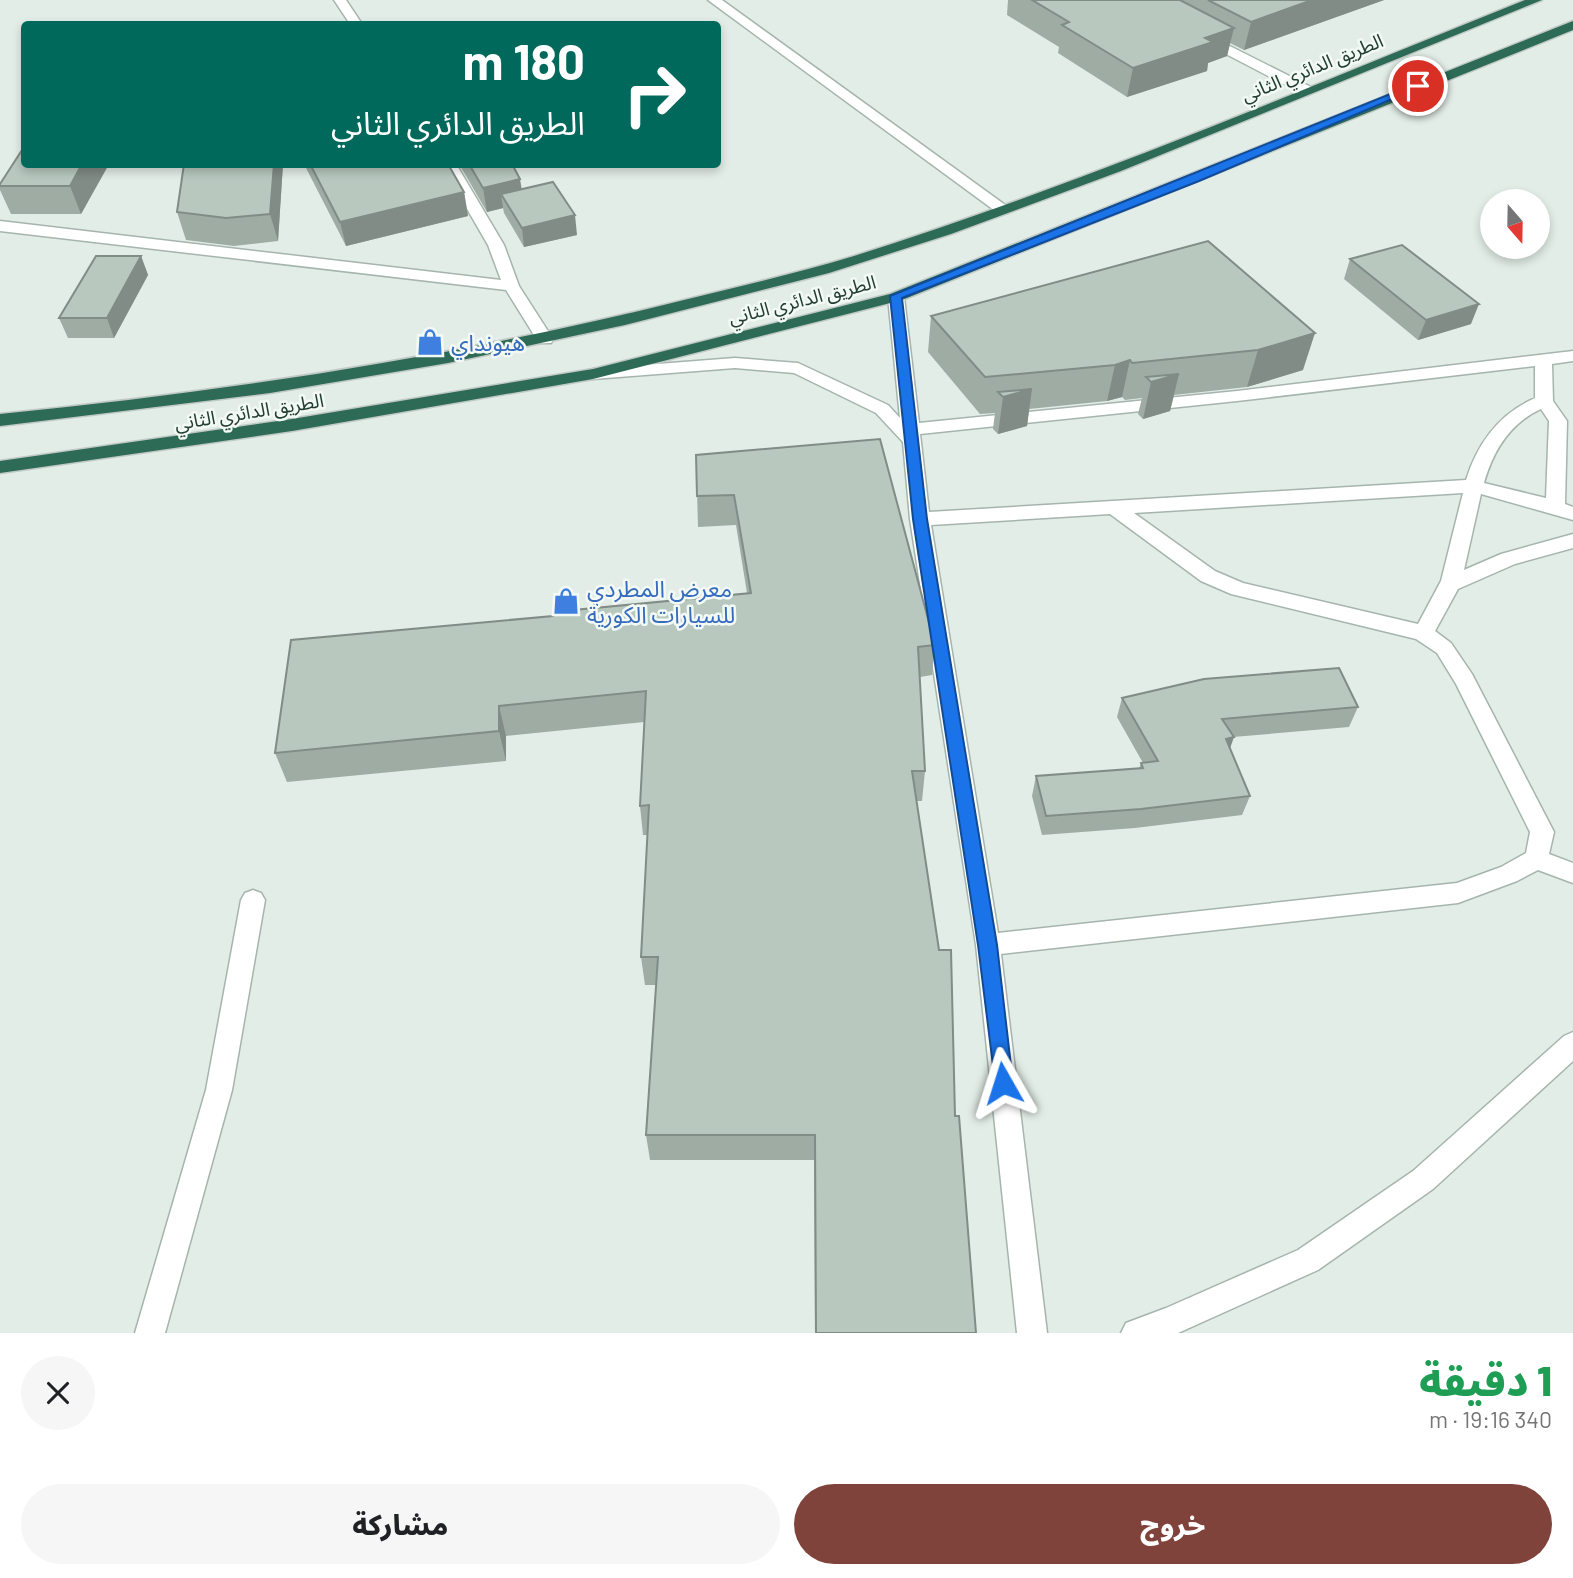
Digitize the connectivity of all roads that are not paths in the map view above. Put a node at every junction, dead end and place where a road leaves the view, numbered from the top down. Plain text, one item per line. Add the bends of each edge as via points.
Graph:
1 (340, 0) edge
2 (715, 0) edge
3 (1536, 0) edge
4 (354, 21) edge
5 (1573, 25) edge
6 (1191, 30) edge
7 (1308, 91) junction
8 (450, 168) edge
9 (1003, 210) junction
10 (0, 226) edge
11 (511, 286) junction
12 (896, 296) junction
13 (545, 339) junction
14 (1573, 356) edge
15 (1543, 359) junction
16 (593, 374) junction
17 (1544, 401) junction
18 (0, 419) edge
19 (912, 435) junction
20 (0, 467) edge
21 (1472, 486) junction
22 (1555, 507) junction
23 (1116, 509) junction
24 (1573, 514) edge
25 (920, 519) junction
26 (1573, 541) edge
27 (1450, 584) junction
28 (1423, 633) junction
29 (1536, 859) junction
30 (1573, 873) edge
31 (253, 900) dead end
32 (988, 945) junction
33 (1573, 1044) edge
34 (150, 1333) edge
35 (1032, 1333) edge
36 (1136, 1333) edge

1 - 4 street
2 - 9 street
3 - 7 highway, الطريق الدائري الثاني
5 - 12 highway, الطريق الدائري الثاني
6 - 7 street
7 - 9 highway, الطريق الدائري الثاني
8 - 11 street via 496,245
9 - 13 highway, الطريق الدائري الثاني via 857,260
10 - 11 street
11 - 13 street
12 - 16 highway, الطريق الدائري الثاني
12 - 19 street
13 - 18 highway, الطريق الدائري الثاني via 302,382 98,411
14 - 15 street
15 - 17 street
15 - 19 street
16 - 19 street via 735,363 798,368 882,409
16 - 20 highway, الطريق الدائري الثاني via 279,428
17 - 21 street via 1518,412 1500,428
17 - 22 street via 1559,421
19 - 25 street
21 - 22 street
21 - 23 street
21 - 27 street
22 - 24 street
23 - 25 street
23 - 28 street via 1208,576 1238,589
25 - 32 street
26 - 27 street via 1508,559
27 - 28 street
28 - 29 street via 1444,648 1465,680 1542,832
29 - 30 street
29 - 32 street via 1458,893
31 - 34 street via 219,1090
32 - 35 street
33 - 36 street via 1423,1180 1308,1260

